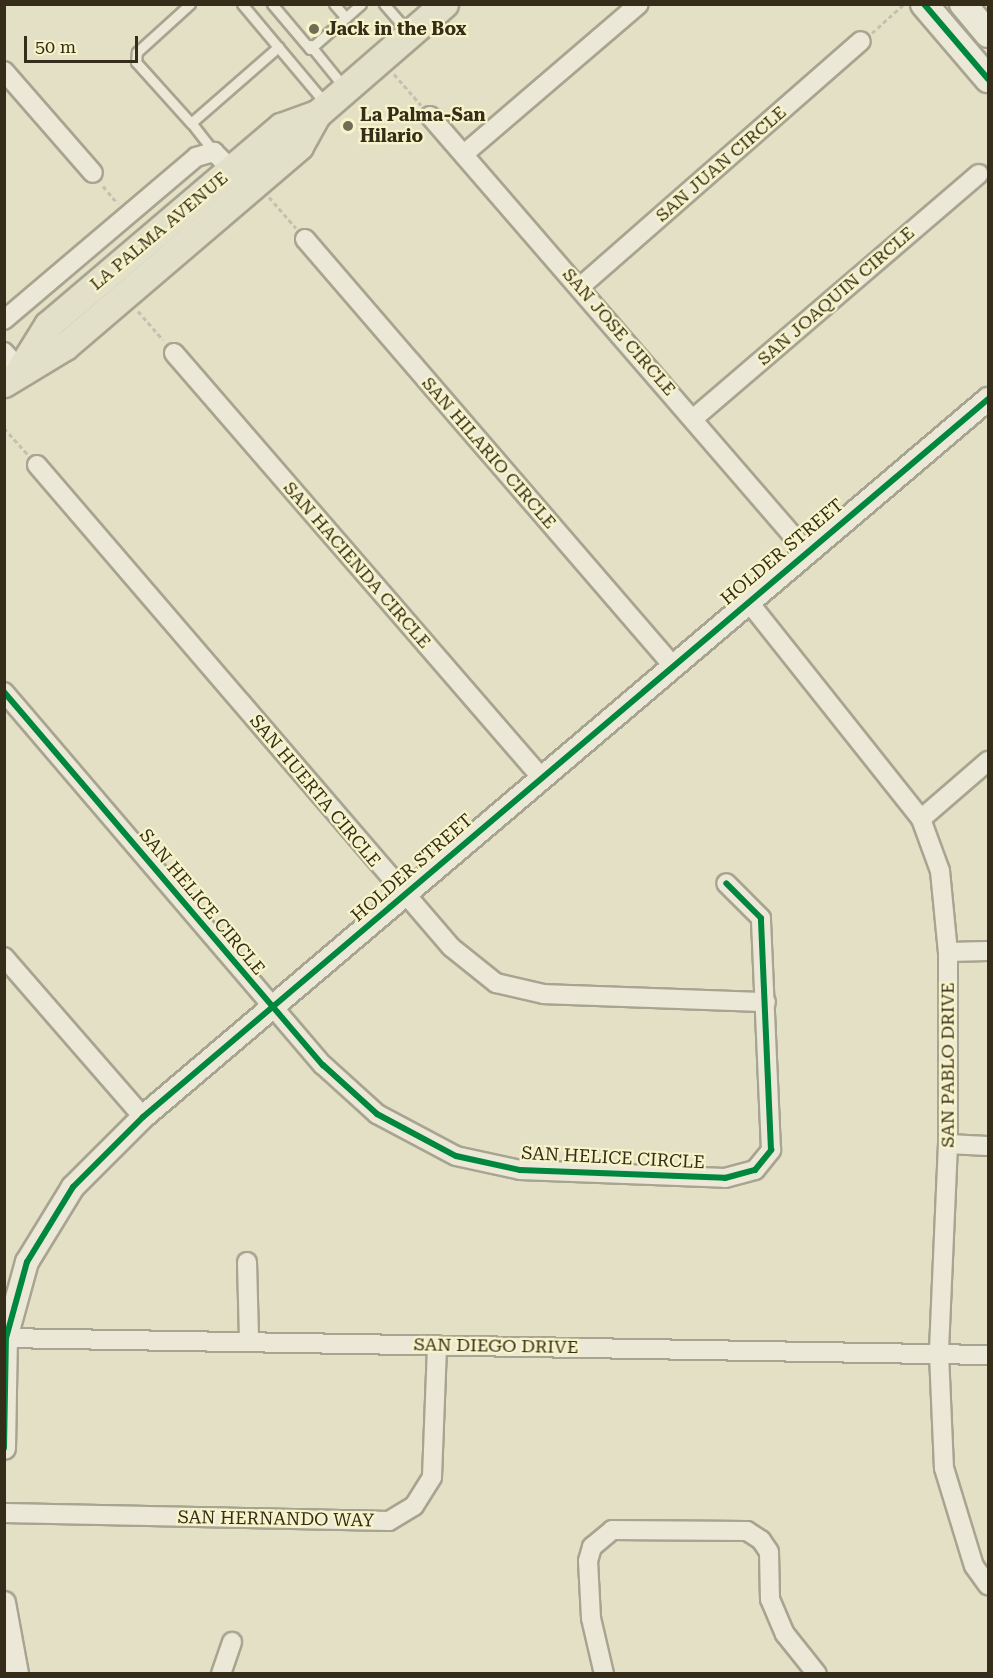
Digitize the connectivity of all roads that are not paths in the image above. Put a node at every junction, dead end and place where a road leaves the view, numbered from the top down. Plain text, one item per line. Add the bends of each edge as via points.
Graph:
1 (190, 4) edge
2 (242, 4) edge
3 (272, 4) edge
4 (280, 4) edge
5 (334, 4) edge
6 (361, 4) edge
7 (384, 4) edge
8 (444, 4) edge
9 (639, 4) edge
10 (924, 4) edge
11 (967, 6) edge
12 (346, 18) junction
13 (410, 34) junction
14 (988, 34) edge
15 (861, 42) road end
16 (278, 47) junction
17 (309, 50) junction
18 (4, 71) edge
19 (988, 79) edge
20 (330, 103) junction
21 (430, 116) road end
22 (191, 123) junction
23 (464, 154) junction
24 (222, 161) junction
25 (93, 173) road end
26 (979, 174) dead end
27 (305, 239) road end
28 (580, 287) junction
29 (4, 320) edge
30 (174, 353) road end
31 (10, 369) edge
32 (988, 399) edge
33 (694, 418) junction
34 (37, 465) road end
35 (806, 551) junction
36 (747, 600) junction
37 (673, 666) junction
38 (4, 692) edge
39 (988, 761) edge
40 (540, 776) junction
41 (921, 819) junction
42 (726, 883) dead end
43 (404, 895) junction
44 (988, 951) edge
45 (948, 952) junction
46 (4, 957) edge
47 (766, 1002) junction
48 (274, 1009) junction
49 (143, 1117) junction
50 (948, 1144) junction
51 (988, 1146) edge
52 (247, 1262) dead end
53 (5, 1338) edge
54 (249, 1340) junction
55 (437, 1345) junction
56 (939, 1354) junction
57 (988, 1355) edge
58 (4, 1448) edge
59 (4, 1513) edge
60 (988, 1585) edge
61 (5, 1612) edge
62 (232, 1642) dead end
63 (17, 1674) edge
64 (221, 1674) edge
65 (604, 1674) edge
66 (817, 1674) edge

1 - 22 lane via 137,52 136,62
2 - 16 lane
3 - 17 lane
4 - 17 lane via 310,43
5 - 12 lane
6 - 12 lane
7 - 13 lane
8 - 13 main road, LA PALMA AVENUE
9 - 23 street
10 - 19 main road
11 - 14 main road
12 - 17 lane
13 - 20 main road, LA PALMA AVENUE
15 - 28 street, SAN JUAN CIRCLE
16 - 20 lane
16 - 22 lane
17 - 20 lane
18 - 25 street
20 - 24 main road, LA PALMA AVENUE
20 - 31 main road, LA PALMA AVENUE via 299,146 65,346
21 - 23 street, SAN JOSE CIRCLE
22 - 24 lane
23 - 28 street, SAN JOSE CIRCLE
24 - 29 street via 196,157
24 - 31 main road, LA PALMA AVENUE via 48,325
26 - 33 street, SAN JOAQUIN CIRCLE
27 - 37 street, SAN HILARIO CIRCLE
28 - 33 street, SAN JOSE CIRCLE
30 - 40 street, SAN HACIENDA CIRCLE
32 - 35 street, HOLDER STREET
33 - 35 street, SAN JOSE CIRCLE
34 - 43 street, SAN HUERTA CIRCLE
35 - 36 street, HOLDER STREET
36 - 37 street, HOLDER STREET
36 - 41 street, SAN PABLO DRIVE
37 - 40 street, HOLDER STREET
38 - 48 street, SAN HELICE CIRCLE
39 - 41 street
40 - 43 street, HOLDER STREET
41 - 45 street, SAN PABLO DRIVE via 940,871
42 - 47 street, SAN HELICE CIRCLE via 760,918
43 - 47 street, SAN HUERTA CIRCLE via 451,948 496,983 544,994
43 - 48 street, HOLDER STREET
44 - 45 street
45 - 50 street, SAN PABLO DRIVE
46 - 49 street
47 - 48 street, SAN HELICE CIRCLE via 771,1150 755,1170 725,1178 520,1170 456,1156 377,1114 323,1065
48 - 49 street, HOLDER STREET
49 - 53 street, HOLDER STREET via 73,1188 27,1262
50 - 51 street
50 - 56 street, SAN PABLO DRIVE
52 - 54 street
53 - 54 street, SAN DIEGO DRIVE
53 - 58 street, HOLDER STREET
54 - 55 street, SAN DIEGO DRIVE
55 - 56 street, SAN DIEGO DRIVE
55 - 59 street, SAN HERNANDO WAY via 432,1477 414,1506 389,1521
56 - 57 street, SAN DIEGO DRIVE
56 - 60 street, SAN PABLO DRIVE via 944,1468 974,1566
61 - 63 street
62 - 64 street
65 - 66 street via 591,1618 588,1561 592,1548 612,1530 747,1531 761,1540 769,1552 770,1599 785,1634

